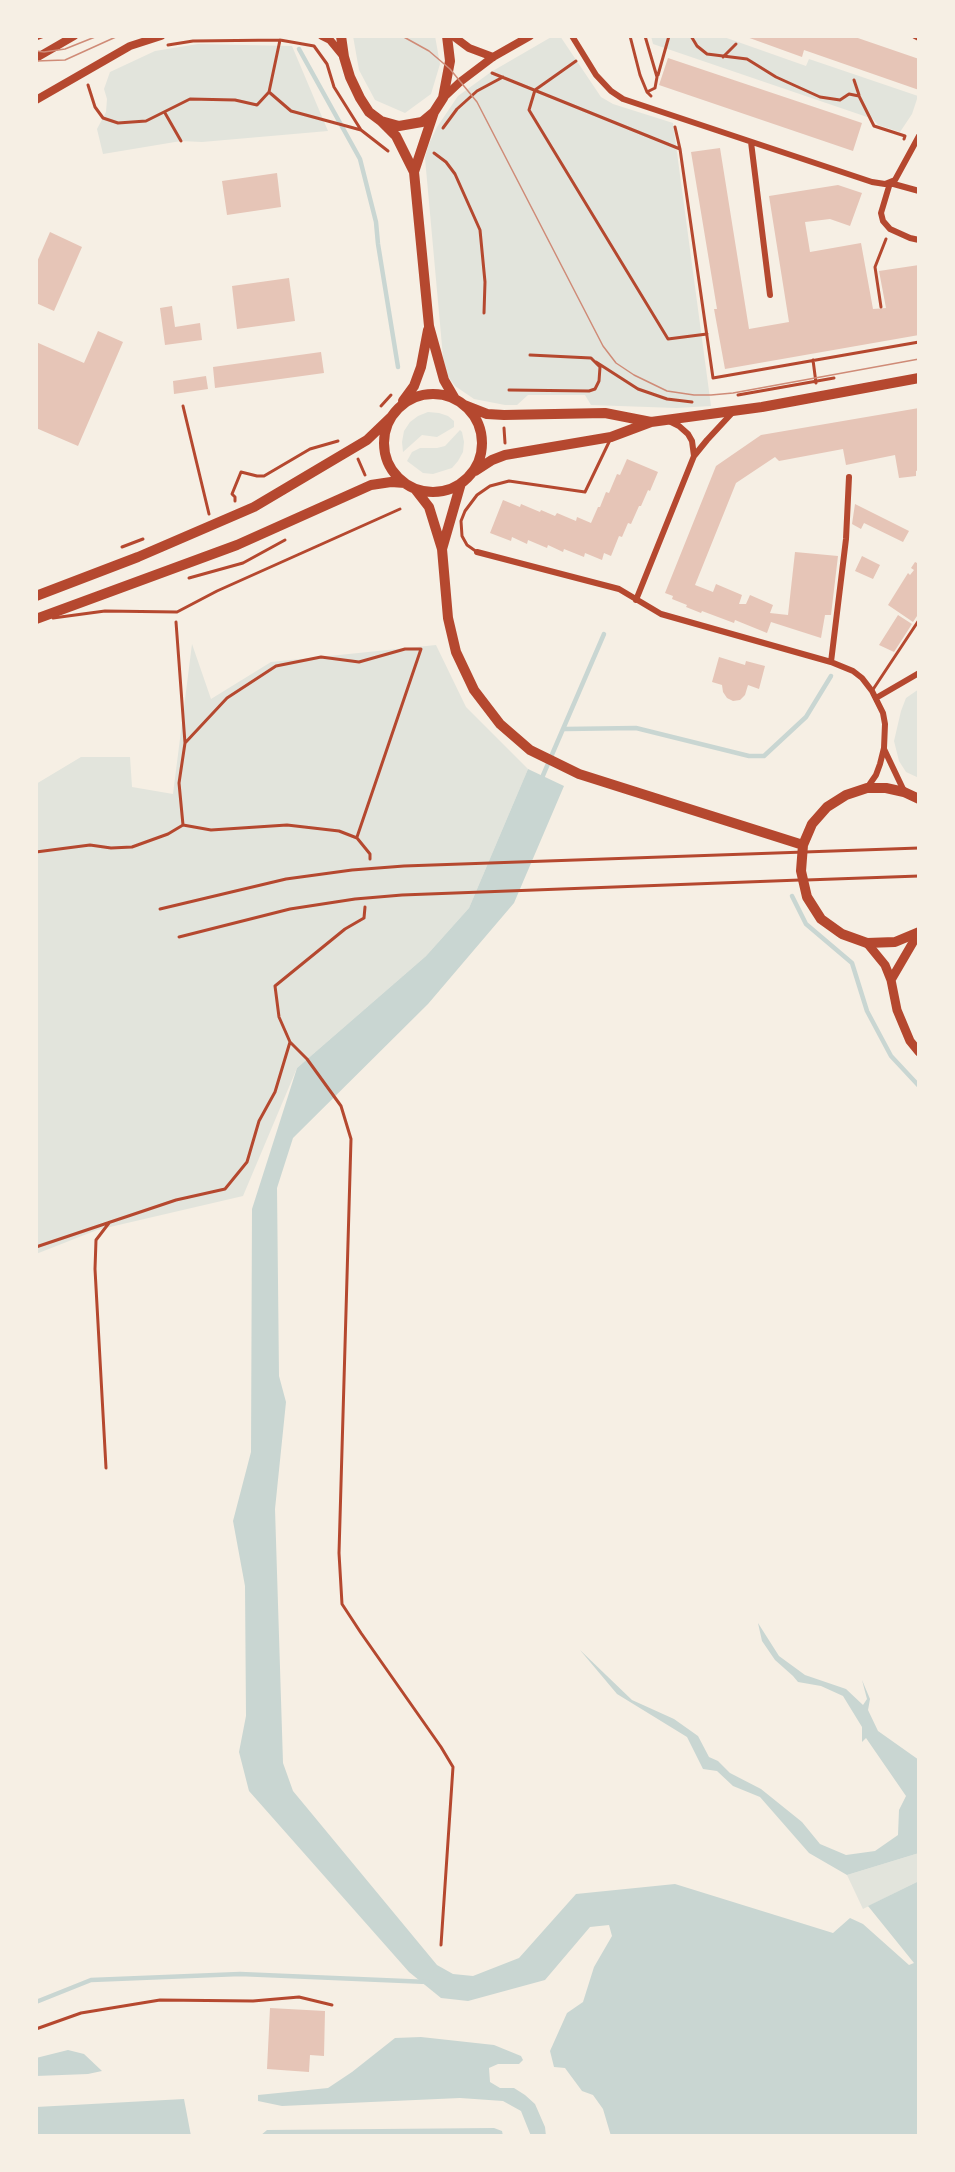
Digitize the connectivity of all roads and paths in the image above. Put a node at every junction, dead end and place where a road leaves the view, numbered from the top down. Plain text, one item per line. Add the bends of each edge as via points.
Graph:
1 (44, 36) edge
2 (74, 36) edge
3 (161, 36) edge
4 (322, 36) edge
5 (341, 36) edge
6 (447, 36) edge
7 (453, 36) edge
8 (530, 36) edge
9 (572, 36) edge
10 (630, 36) edge
11 (645, 36) edge
12 (669, 36) edge
13 (691, 36) edge
14 (36, 39) edge
15 (280, 40) junction
16 (736, 44) dead end
17 (158, 46) dead end
18 (344, 57) junction
19 (493, 57) junction
20 (723, 57) junction
21 (36, 58) edge
22 (576, 61) dead end
23 (657, 76) junction
24 (503, 77) junction
25 (854, 80) dead end
26 (79, 90) dead end
27 (535, 90) junction
28 (269, 92) junction
29 (647, 92) junction
30 (860, 96) junction
31 (443, 98) junction
32 (36, 100) edge
33 (655, 100) dead end
34 (434, 112) junction
35 (165, 113) junction
36 (672, 116) junction
37 (381, 121) junction
38 (361, 130) junction
39 (438, 136) dead end
40 (919, 136) edge
41 (181, 141) dead end
42 (751, 142) junction
43 (435, 144) dead end
44 (900, 146) dead end
45 (403, 147) junction
46 (680, 149) junction
47 (428, 150) junction
48 (414, 172) junction
49 (890, 183) junction
50 (919, 191) edge
51 (890, 229) junction
52 (919, 240) edge
53 (770, 295) dead end
54 (881, 307) dead end
55 (484, 313) dead end
56 (429, 327) junction
57 (707, 334) junction
58 (919, 342) edge
59 (530, 355) dead end
60 (813, 360) junction
61 (596, 362) junction
62 (839, 378) dead end
63 (919, 378) edge
64 (816, 382) junction
65 (396, 390) dead end
66 (509, 390) dead end
67 (734, 396) dead end
68 (819, 397) junction
69 (701, 401) dead end
70 (460, 402) junction
71 (183, 406) dead end
72 (379, 410) dead end
73 (735, 411) junction
74 (394, 413) junction
75 (668, 421) junction
76 (651, 422) junction
77 (611, 437) junction
78 (342, 440) dead end
79 (694, 456) junction
80 (470, 475) junction
81 (849, 477) dead end
82 (405, 483) junction
83 (461, 483) junction
84 (416, 489) junction
85 (232, 505) dead end
86 (400, 509) dead end
87 (217, 512) dead end
88 (210, 515) junction
89 (203, 518) dead end
90 (144, 539) dead end
91 (122, 547) dead end
92 (442, 549) junction
93 (477, 552) joint
94 (36, 596) edge
95 (636, 600) junction
96 (177, 612) junction
97 (36, 620) edge
98 (919, 620) edge
99 (831, 662) junction
100 (919, 673) edge
101 (872, 691) junction
102 (876, 698) junction
103 (185, 743) junction
104 (884, 748) junction
105 (867, 788) junction
106 (904, 792) junction
107 (919, 800) edge
108 (183, 825) junction
109 (357, 838) junction
110 (803, 844) junction
111 (919, 848) edge
112 (36, 852) edge
113 (369, 864) dead end
114 (919, 876) edge
115 (366, 897) dead end
116 (160, 909) dead end
117 (919, 932) edge
118 (179, 937) dead end
119 (867, 943) junction
120 (891, 981) junction
121 (290, 1042) junction
122 (919, 1052) edge
123 (110, 1222) junction
124 (36, 1246) edge
125 (106, 1468) dead end
126 (441, 1945) dead end
127 (332, 2005) dead end
128 (36, 2028) edge

1 - 14 path
2 - 21 street
3 - 32 street via 129,46
4 - 18 street
5 - 18 main road
6 - 31 main road via 450,61
7 - 19 street via 469,48
8 - 19 street
9 - 36 street via 610,91
10 - 29 path
11 - 23 path
12 - 23 path
13 - 20 path via 707,54
15 - 17 path via 193,41
15 - 28 path
15 - 38 path via 314,46
16 - 20 path
18 - 37 main road via 360,98
19 - 24 path via 491,72
19 - 31 street
20 - 30 path via 747,59 820,97 840,100 849,94
22 - 27 path
23 - 29 path via 655,88
24 - 27 path
24 - 39 path via 484,86 457,109
25 - 30 path
26 - 35 path via 88,85 103,118 118,123 146,121
27 - 46 path
27 - 57 path via 529,110 668,339
28 - 35 path via 257,105 235,100 190,99
28 - 38 path via 291,111
29 - 33 path
30 - 44 path via 874,126 905,136
31 - 34 main road
34 - 37 main road via 422,122 409,125
34 - 47 main road
35 - 41 path
36 - 42 street
36 - 46 path
37 - 45 main road
38 - 45 path via 388,152
40 - 49 street
42 - 49 street via 880,184
42 - 53 street
43 - 47 path
45 - 48 main road
46 - 57 path
47 - 48 main road
47 - 55 path via 446,162 454,174 480,230
48 - 56 main road
49 - 50 street
49 - 51 street via 881,213
51 - 52 street
51 - 54 path via 875,267
56 - 70 main road via 444,380
56 - 74 main road via 414,386
57 - 60 path via 713,378
58 - 60 path
59 - 61 path via 584,356
60 - 64 path
61 - 66 path via 600,368 599,381 589,391
61 - 69 path via 655,395
62 - 64 path
63 - 68 main road
64 - 67 path
64 - 68 path
65 - 72 path
68 - 73 main road
70 - 74 main road via 435,393 425,394
70 - 76 main road via 487,414 605,413
70 - 80 main road via 477,421 482,442 481,454
71 - 88 path
73 - 75 main road
73 - 79 street
74 - 82 main road via 384,437 384,448 391,468
74 - 94 main road via 367,440 254,507
75 - 76 main road
75 - 79 street via 688,434
76 - 77 main road
77 - 80 main road via 505,455
77 - 93 lane via 585,492 509,481 490,486 477,495 465,511 462,536
78 - 85 path via 310,449 264,476 241,472
79 - 95 street
80 - 83 main road
81 - 99 street via 846,539
82 - 84 main road
82 - 97 main road via 371,486 237,545
83 - 84 main road via 439,492
83 - 92 main road
84 - 92 main road via 429,507
86 - 96 lane
87 - 88 path
88 - 89 path
90 - 91 path
92 - 110 main road via 449,627 465,672 489,712 531,751 579,774
93 - 95 street via 619,590
95 - 99 street via 661,614
96 - 97 lane via 105,611
96 - 103 path
98 - 101 lane
99 - 101 street via 858,675
100 - 102 street
101 - 102 street
102 - 104 street via 885,724
103 - 108 path via 179,783
103 - 109 path via 227,698 276,666 321,657 359,662 421,648
104 - 105 street via 876,775
104 - 106 street
105 - 106 main road
105 - 110 main road via 827,807 812,824
106 - 107 main road
108 - 109 path via 211,830 288,825 339,831
108 - 112 path via 132,847 90,844
109 - 113 path via 370,854
110 - 119 main road via 801,871 807,897 821,919 842,934
111 - 116 lane via 362,869 286,879
114 - 118 lane via 402,895 290,909
115 - 121 path via 364,918 275,986 279,1017
117 - 119 main road via 894,942
117 - 120 main road
119 - 120 main road via 885,965
120 - 122 main road via 897,1010
121 - 123 path via 247,1162 225,1189
121 - 126 path via 341,1106 351,1139 339,1553 342,1604 453,1767
123 - 124 path
123 - 125 path via 96,1240 95,1269
127 - 128 path via 299,1997 253,2001 159,2000 81,2013

